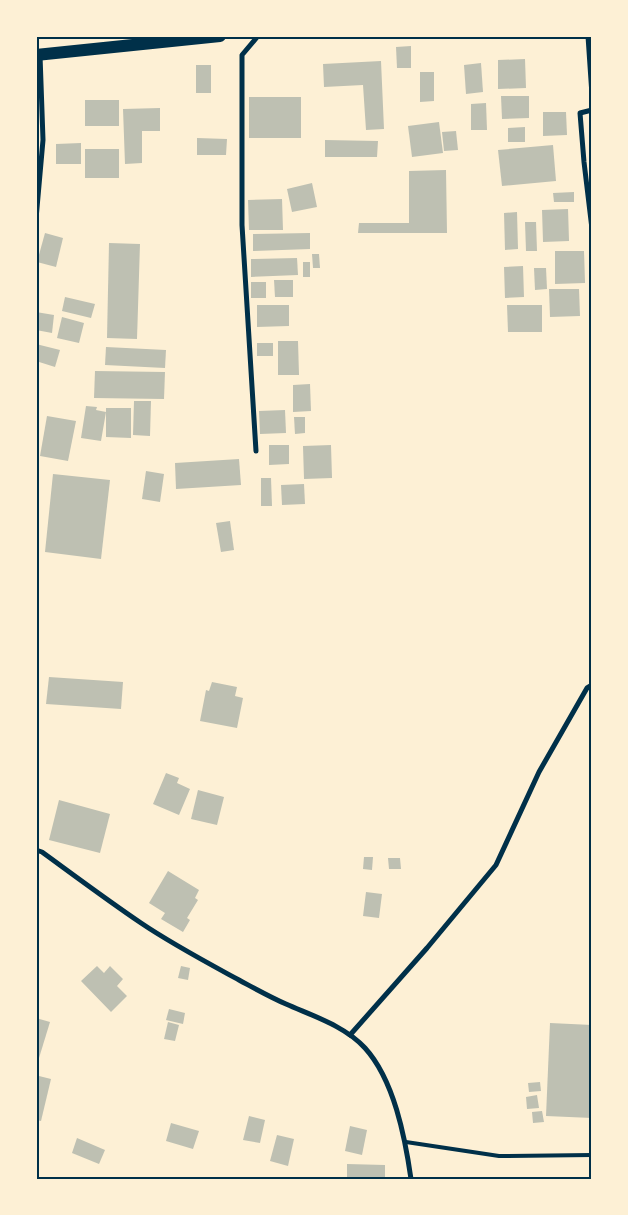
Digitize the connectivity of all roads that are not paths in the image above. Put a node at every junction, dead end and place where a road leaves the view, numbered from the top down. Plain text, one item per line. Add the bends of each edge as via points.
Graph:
1 (220, 36) edge
2 (258, 36) edge
3 (588, 36) edge
4 (38, 54) edge
5 (592, 95) edge
6 (592, 110) edge
7 (36, 220) edge
8 (592, 229) edge
9 (256, 451) dead end
10 (592, 685) edge
11 (36, 850) edge
12 (350, 1035) junction
13 (406, 1142) junction
14 (592, 1155) edge
15 (411, 1179) edge

1 - 4 main road
2 - 9 street via 242,55 242,225
3 - 5 street
4 - 7 street via 43,140
6 - 8 street via 580,113
10 - 12 street via 587,688 539,772 496,865
11 - 12 street via 195,956
12 - 13 street via 376,1061
13 - 14 lane via 499,1156
13 - 15 street

